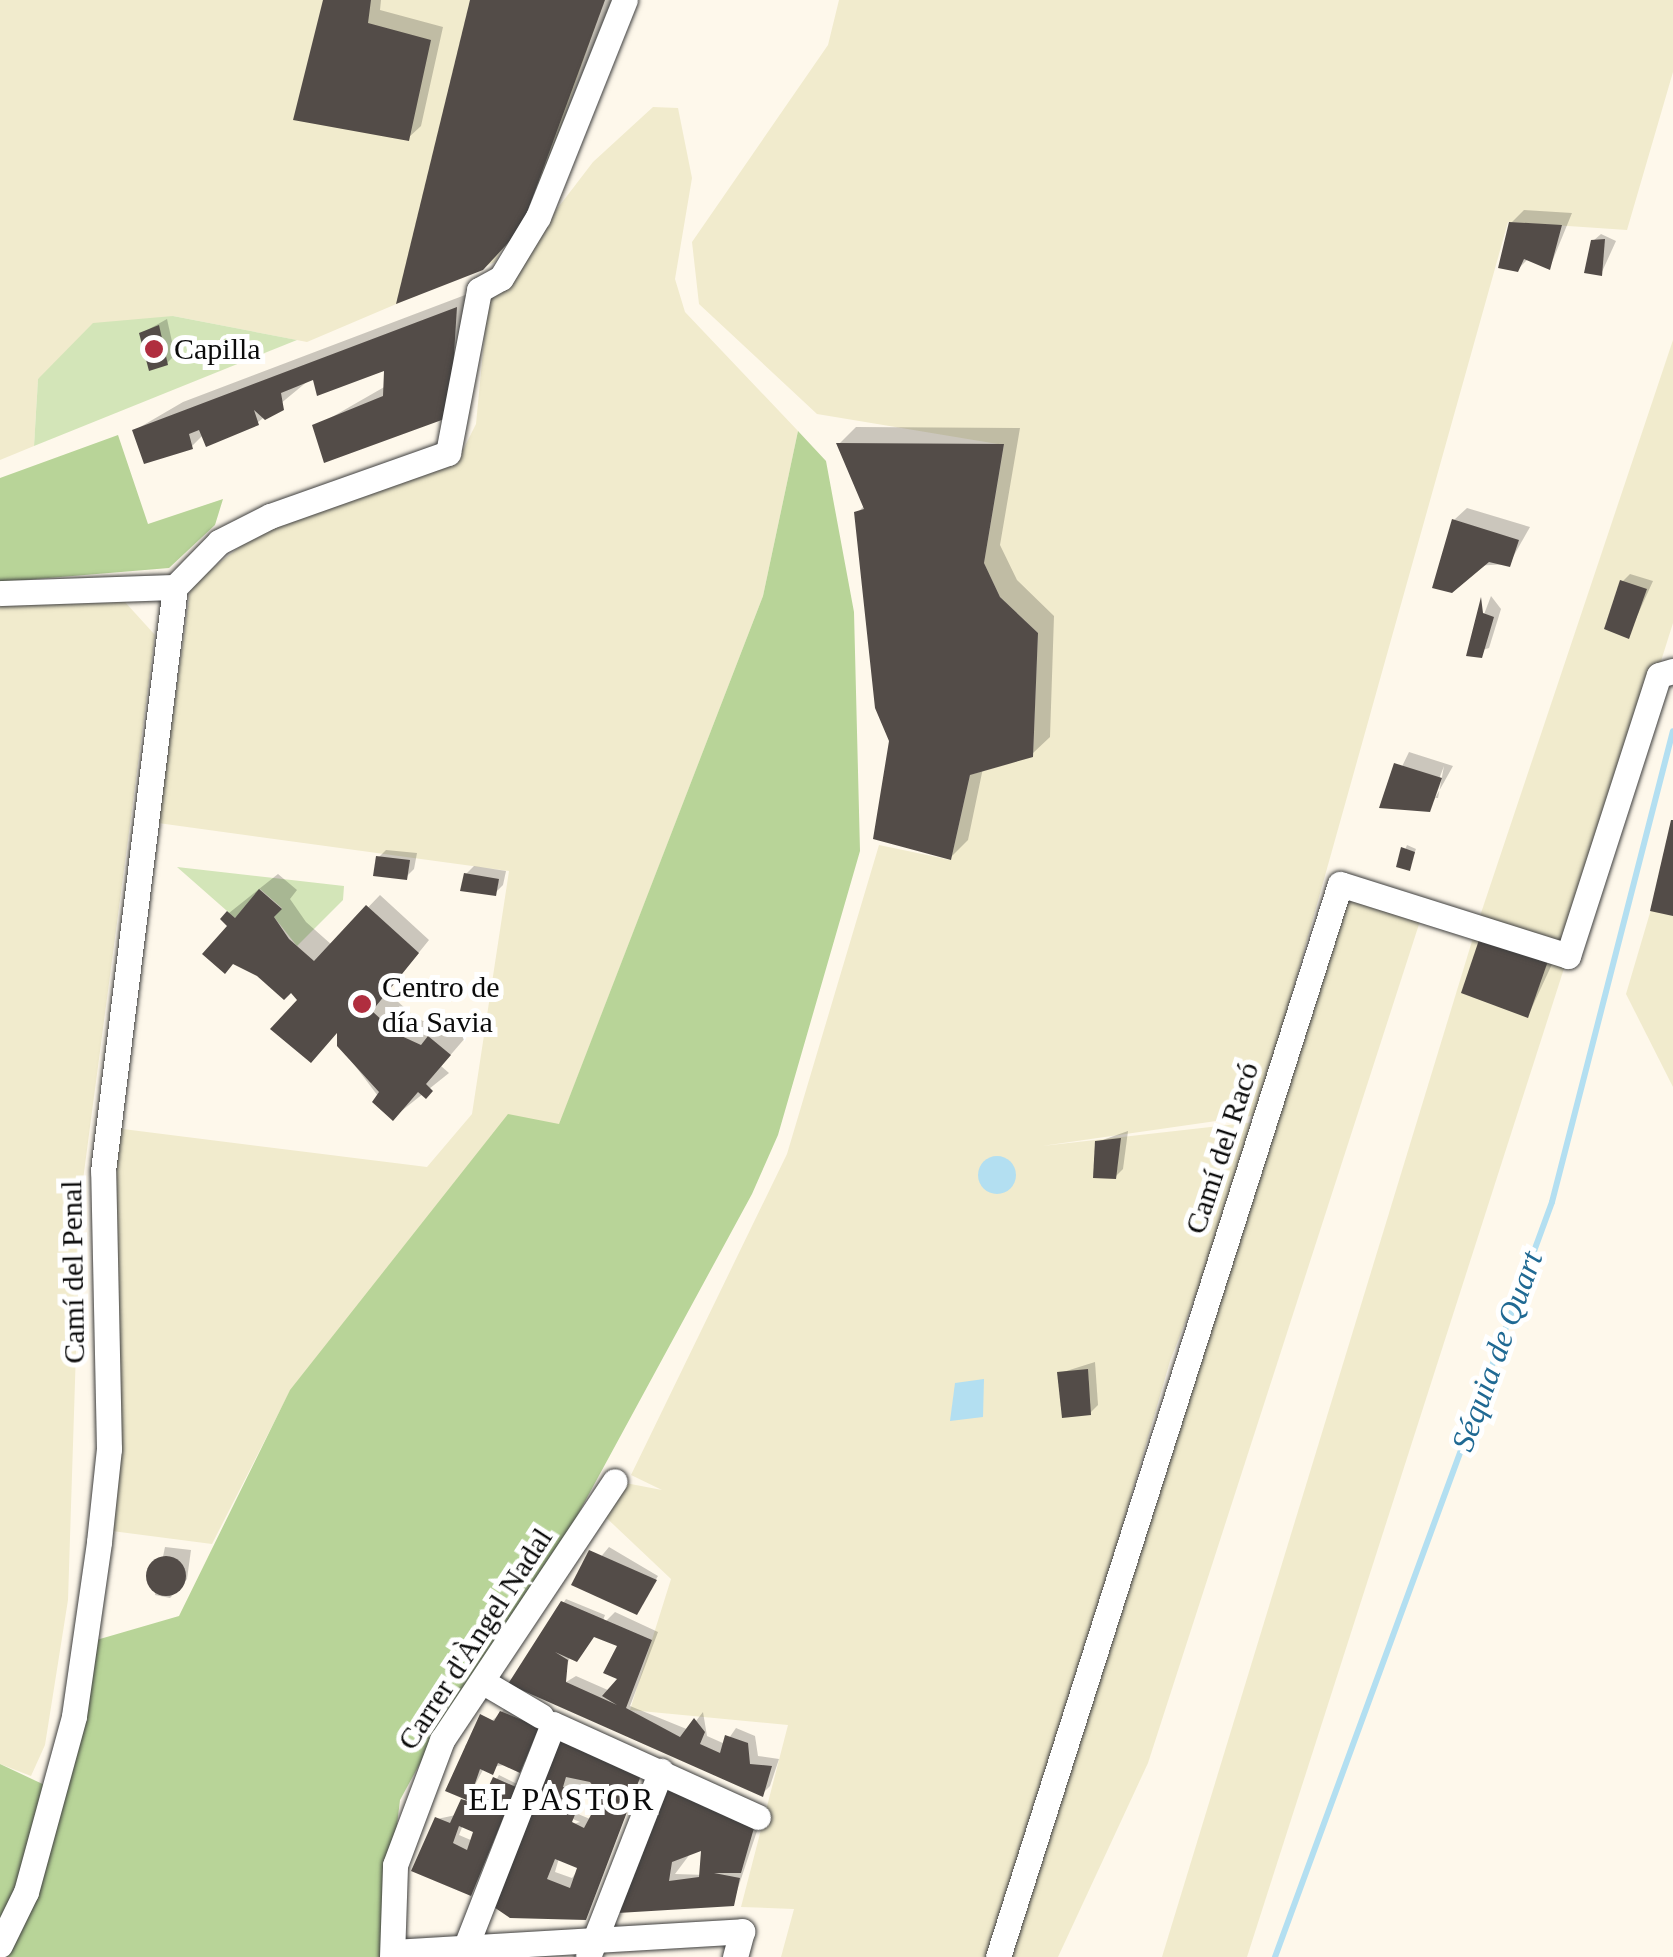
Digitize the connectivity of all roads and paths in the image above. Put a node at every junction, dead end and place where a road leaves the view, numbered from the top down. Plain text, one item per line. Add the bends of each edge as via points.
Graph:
1 (625, 0) edge
2 (175, 587) junction
3 (0, 593) edge
4 (1666, 673) edge
5 (615, 1481) dead end
6 (484, 1683) junction
7 (547, 1720) junction
8 (661, 1772) junction
9 (758, 1817) dead end
10 (0, 1945) edge
11 (466, 1946) junction
12 (590, 1947) edge
13 (393, 1954) edge
14 (736, 1957) edge
15 (998, 1957) edge

1 - 2 street via 538,217 501,278 479,290 448,453 270,516 219,542
2 - 3 street
2 - 10 street, Camí del Penal via 102,1171 109,1449 98,1542 74,1716 26,1892
4 - 15 street, Camí del Racó via 1568,956 1340,884
5 - 6 street, Carrer d'Àngel Nadal
6 - 7 street
6 - 13 street, Carrer d'Àngel Nadal via 442,1740 413,1806 395,1865
7 - 8 street
7 - 11 street
8 - 9 street
8 - 12 street
11 - 12 street
11 - 13 street
12 - 14 street via 742,1931

